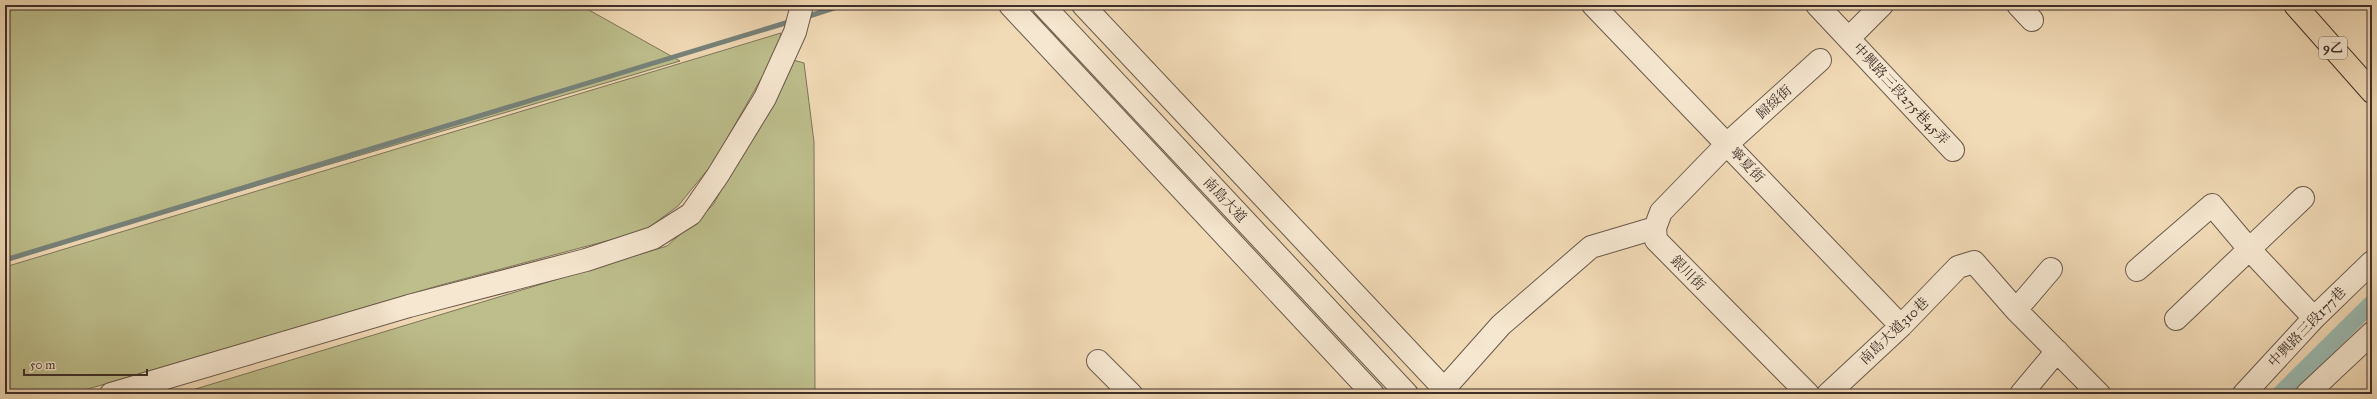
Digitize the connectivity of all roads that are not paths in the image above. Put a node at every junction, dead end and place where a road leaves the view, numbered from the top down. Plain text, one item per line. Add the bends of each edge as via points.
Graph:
1 (802, 5) edge
2 (1010, 5) edge
3 (1042, 5) edge
4 (1083, 5) edge
5 (1593, 5) edge
6 (1817, 5) edge
7 (1882, 5) edge
8 (2295, 5) edge
9 (1849, 38) junction
10 (1820, 60) dead end
11 (2372, 92) edge
12 (1727, 144) junction
13 (1953, 150) dead end
14 (2303, 198) dead end
15 (1655, 228) junction
16 (2250, 250) junction
17 (2372, 262) edge
18 (2051, 269) dead end
19 (2137, 270) dead end
20 (2016, 310) junction
21 (2314, 318) junction
22 (2176, 319) dead end
23 (1901, 326) junction
24 (2372, 333) edge
25 (2057, 351) junction
26 (1098, 361) dead end
27 (1447, 391) edge
28 (2310, 393) edge
29 (111, 394) edge
30 (1131, 394) edge
31 (1373, 394) edge
32 (1407, 394) edge
33 (1808, 394) edge
34 (1828, 394) edge
35 (2021, 394) edge
36 (2099, 394) edge
37 (2244, 394) edge

1 - 29 street via 795,32 765,98 691,214 653,238 586,260 409,306
2 - 31 street, 南島大道
3 - 32 street, 南島大道
4 - 27 street
5 - 12 street, 寧夏街
6 - 9 street, 中興路三段275巷45弄
7 - 9 street
8 - 11 main road, 9乙
9 - 13 street, 中興路三段275巷45弄
10 - 12 street, 歸綏街
12 - 15 street via 1660,212
12 - 23 street, 寧夏街
14 - 16 street
15 - 27 street via 1591,248 1501,325
15 - 33 street, 銀川街 via 1656,240
16 - 19 street via 2212,204
16 - 21 street
16 - 22 street
17 - 21 street, 中興路三段177巷
18 - 20 street
20 - 23 street, 南島大道310巷 via 1974,262 1958,267
20 - 25 street
21 - 37 street, 中興路三段177巷
23 - 34 street, 南島大道310巷
24 - 28 street
25 - 35 street
25 - 36 street
26 - 30 street

